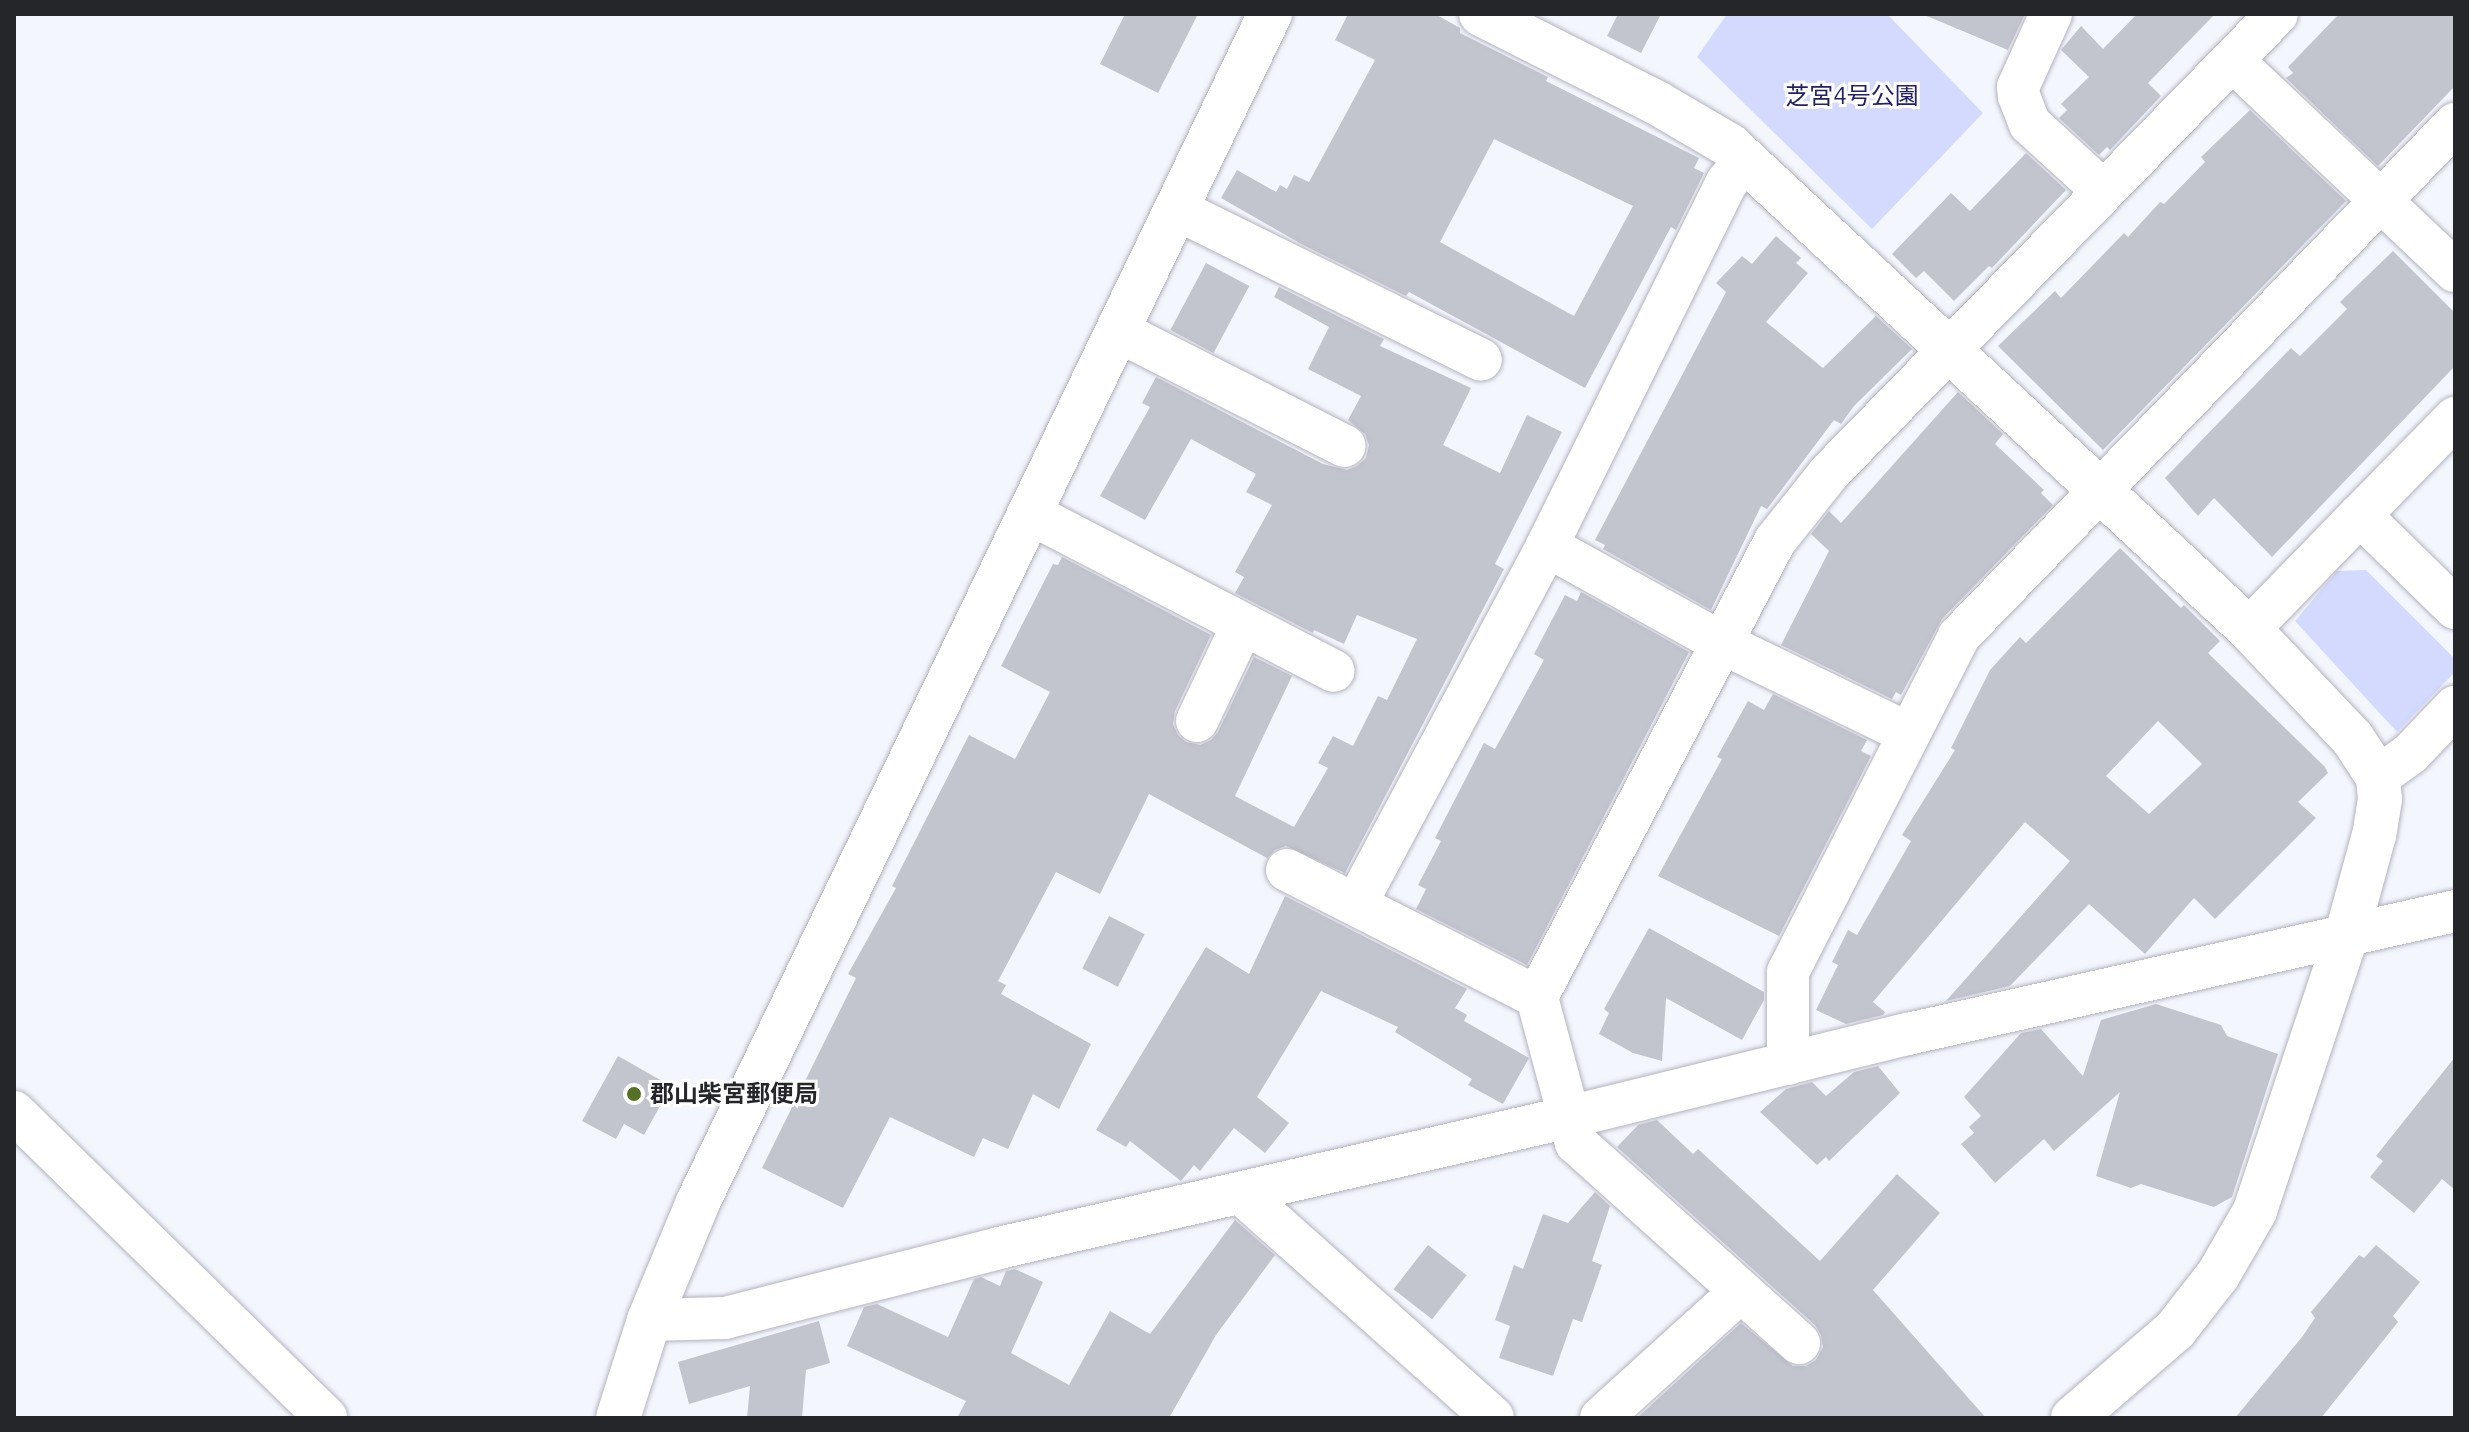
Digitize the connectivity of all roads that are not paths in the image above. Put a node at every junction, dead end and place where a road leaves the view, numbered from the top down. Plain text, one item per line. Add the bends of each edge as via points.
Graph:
1 (1270, 14) edge
2 (1481, 14) edge
3 (2051, 14) edge
4 (2277, 14) edge
5 (2233, 61) junction
6 (2455, 124) edge
7 (1746, 160) junction
8 (2103, 191) junction
9 (2381, 201) junction
10 (1176, 209) junction
11 (2455, 271) edge
12 (1118, 331) junction
13 (1950, 350) junction
14 (1481, 360) dead end
15 (2455, 418) edge
16 (1345, 446) dead end
17 (2099, 491) junction
18 (1029, 513) junction
19 (2360, 515) junction
20 (1547, 546) junction
21 (2455, 608) edge
22 (1243, 624) junction
23 (2249, 629) junction
24 (1722, 643) junction
25 (1334, 671) dead end
26 (2455, 707) edge
27 (1197, 721) dead end
28 (1907, 733) junction
29 (2378, 777) junction
30 (1287, 870) dead end
31 (1356, 904) junction
32 (2455, 911) edge
33 (2347, 934) junction
34 (1537, 997) junction
35 (1788, 1064) junction
36 (14, 1112) edge
37 (1569, 1117) junction
38 (1242, 1194) junction
39 (1740, 1292) junction
40 (649, 1320) junction
41 (1799, 1343) dead end
42 (326, 1418) edge
43 (618, 1418) edge
44 (1493, 1418) edge
45 (1601, 1418) edge
46 (2073, 1418) edge

1 - 10 street
2 - 7 street via 1659,104
3 - 8 street via 2018,87 2021,105 2030,124
4 - 5 street
5 - 8 street
5 - 9 street
6 - 9 street
7 - 13 street
7 - 20 street via 1727,182
8 - 13 street
9 - 11 street
9 - 17 street
10 - 12 street
10 - 14 street
12 - 16 street
12 - 18 street
13 - 17 street
13 - 24 street via 1799,509 1775,541
15 - 19 street
17 - 23 street
17 - 28 street via 1959,636
18 - 22 street
18 - 40 street via 698,1202
19 - 21 street
19 - 23 street
20 - 24 street
20 - 31 street
22 - 25 street
22 - 27 street
23 - 29 street via 2353,739
24 - 28 street
24 - 34 street
26 - 29 street via 2411,753
28 - 35 street via 1788,972
29 - 33 street via 2374,835
30 - 31 street
31 - 34 street
32 - 33 street
33 - 35 street
33 - 46 street via 2255,1211 2218,1275 2175,1330
34 - 37 street
35 - 37 street
36 - 42 street
37 - 38 street
37 - 39 street via 1581,1149
38 - 40 street via 999,1248 725,1318
38 - 44 street
39 - 41 street
39 - 45 street
40 - 43 street

